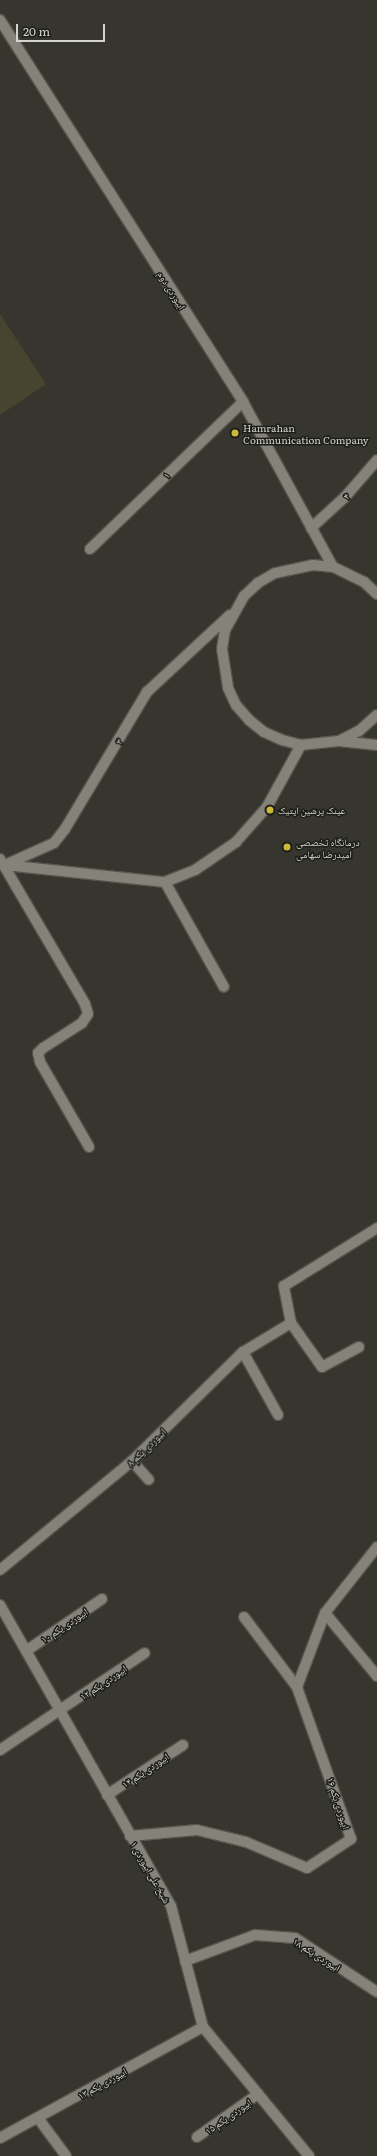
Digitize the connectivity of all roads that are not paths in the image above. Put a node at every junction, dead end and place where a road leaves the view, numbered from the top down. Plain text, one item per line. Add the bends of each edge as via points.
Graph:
1 (0, 20) edge
2 (243, 402) junction
3 (377, 460) edge
4 (312, 528) junction
5 (90, 548) dead end
6 (333, 568) junction
7 (377, 594) edge
8 (233, 612) junction
9 (377, 715) edge
10 (339, 740) junction
11 (301, 745) junction
12 (377, 745) edge
13 (2, 864) edge
14 (164, 882) junction
15 (224, 987) dead end
16 (89, 1147) dead end
17 (377, 1228) edge
18 (291, 1323) junction
19 (358, 1347) dead end
20 (243, 1352) junction
21 (278, 1415) dead end
22 (132, 1461) junction
23 (149, 1480) dead end
24 (377, 1547) edge
25 (0, 1570) edge
26 (102, 1599) dead end
27 (0, 1605) edge
28 (325, 1613) junction
29 (244, 1617) dead end
30 (26, 1651) junction
31 (145, 1653) dead end
32 (377, 1676) edge
33 (297, 1687) junction
34 (60, 1711) junction
35 (183, 1745) dead end
36 (0, 1750) edge
37 (107, 1795) junction
38 (130, 1836) junction
39 (185, 1961) junction
40 (377, 1992) edge
41 (203, 2027) junction
42 (258, 2094) junction
43 (38, 2118) junction
44 (197, 2137) dead end
45 (0, 2138) edge
46 (66, 2156) edge
47 (308, 2156) edge

1 - 2 street, ابیوردی دوم
2 - 4 street, ابیوردی دوم
2 - 5 street, ۱
3 - 4 street, ۴ via 345,497
4 - 6 street, ابیوردی دوم
6 - 7 street via 359,579
6 - 8 street via 314,565 294,567 275,573 258,583 244,596
8 - 11 street via 225,630 222,650 228,688 236,705 264,732
8 - 13 street, ۳ via 147,692 65,829 54,843
9 - 10 street via 358,731
10 - 11 street
10 - 12 street
11 - 14 street via 267,807 236,842 194,870
13 - 14 street
13 - 16 street via 85,1004 88,1014 82,1023 38,1053 40,1062
14 - 15 street
17 - 18 street via 284,1286
18 - 19 street via 322,1367
18 - 20 street, ۸ ابیوردی یکم
20 - 21 street
20 - 22 street, ۸ ابیوردی یکم
22 - 23 street
22 - 25 street, ۸ ابیوردی یکم
24 - 28 street
26 - 30 street, ۱۰ ابیوردی یکم
27 - 30 street, شیخ علی ابیوردی ۱
28 - 32 street
28 - 33 street
29 - 33 street
30 - 34 street, شیخ علی ابیوردی ۱
31 - 34 street, ۱۲ ابیوردی یکم
33 - 38 street, ۱۶ ابیوردی یکم via 351,1839 307,1868 246,1842 197,1830
34 - 36 street, ۱۲ ابیوردی یکم
34 - 37 street, شیخ علی ابیوردی ۱
35 - 37 street, ۱۴ ابیوردی یکم
37 - 38 street, شیخ علی ابیوردی ۱
38 - 39 street, شیخ علی ابیوردی ۱ via 170,1906
39 - 40 street, ۱۸ ابیوردی یکم via 255,1935 295,1938
39 - 41 street, شیخ علی ابیوردی ۱
41 - 42 street, شیخ علی ابیوردی ۱
41 - 43 street, ۱۳ ابیوردی یکم
42 - 44 street, ۱۵ ابیوردی یکم
42 - 47 street, شیخ علی ابیوردی ۱
43 - 45 street, ۱۳ ابیوردی یکم
43 - 46 street

